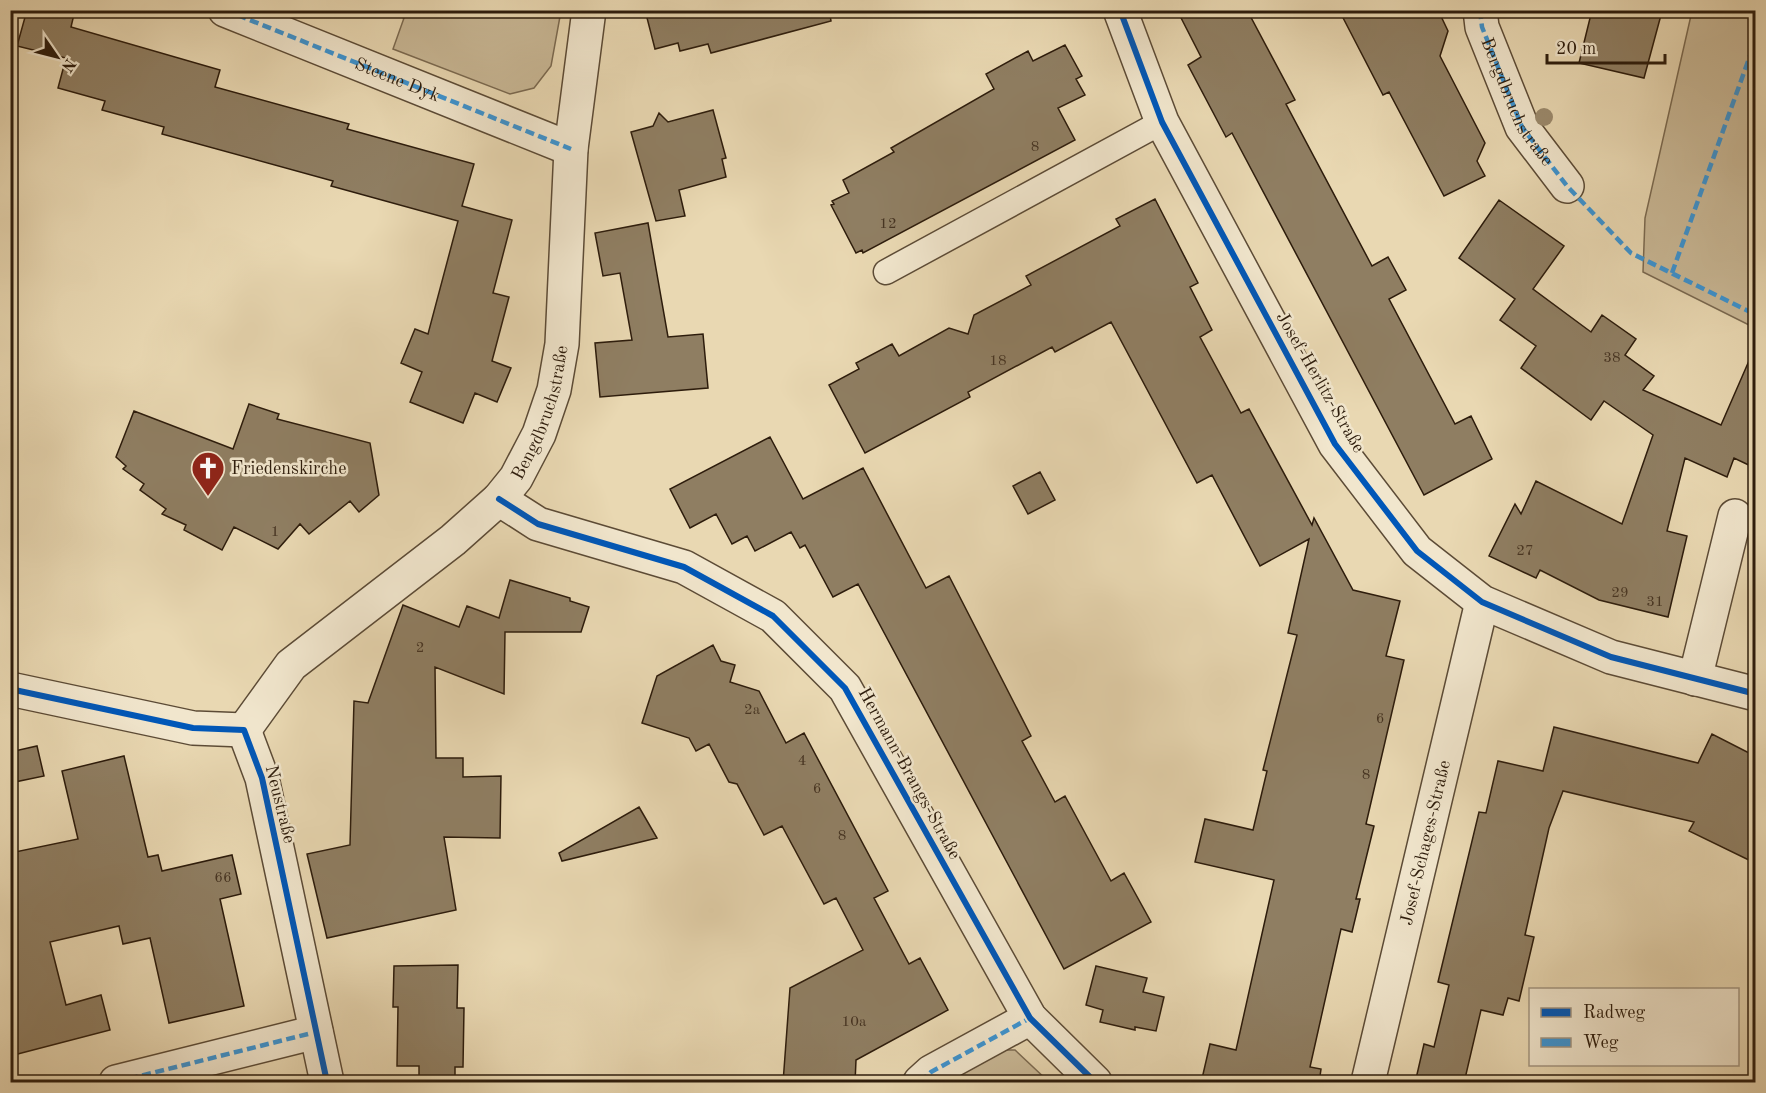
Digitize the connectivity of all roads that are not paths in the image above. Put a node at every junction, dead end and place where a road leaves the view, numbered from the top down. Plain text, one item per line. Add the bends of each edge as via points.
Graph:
1 (225, 10) edge
2 (589, 10) edge
3 (1120, 10) edge
4 (1480, 10) edge
5 (1162, 122) junction
6 (571, 149) junction
7 (1567, 186) dead end
8 (886, 272) dead end
9 (499, 500) junction
10 (1735, 516) dead end
11 (1482, 602) junction
12 (1695, 680) junction
13 (10, 689) edge
14 (1755, 694) edge
15 (244, 730) junction
16 (1030, 1018) junction
17 (316, 1032) junction
18 (116, 1083) edge
19 (327, 1083) edge
20 (920, 1083) edge
21 (1095, 1083) edge
22 (1368, 1083) edge

1 - 6 street, Steene Dyk
2 - 6 street, Bengdbruchstraße
3 - 5 street, Josef-Herlitz-Straße
4 - 7 street, Bengdbruchstraße via 1482,27 1522,127
5 - 8 lane
5 - 11 street, Josef-Herlitz-Straße via 1335,444 1417,551
6 - 9 street, Bengdbruchstraße via 564,319 558,368 539,435
9 - 15 street, Bengdbruchstraße via 291,665
9 - 16 street, Hermann-Brangs-Straße via 538,524 684,567 773,616 845,688
10 - 12 street
11 - 12 street, Josef-Herlitz-Straße via 1611,657
11 - 22 street, Josef-Schages-Straße
12 - 14 street, Josef-Herlitz-Straße
13 - 15 street via 193,729
15 - 17 street, Neustraße via 262,778
16 - 20 street via 931,1072
16 - 21 street, Hermann-Brangs-Straße
17 - 18 street
17 - 19 street, Neustraße

